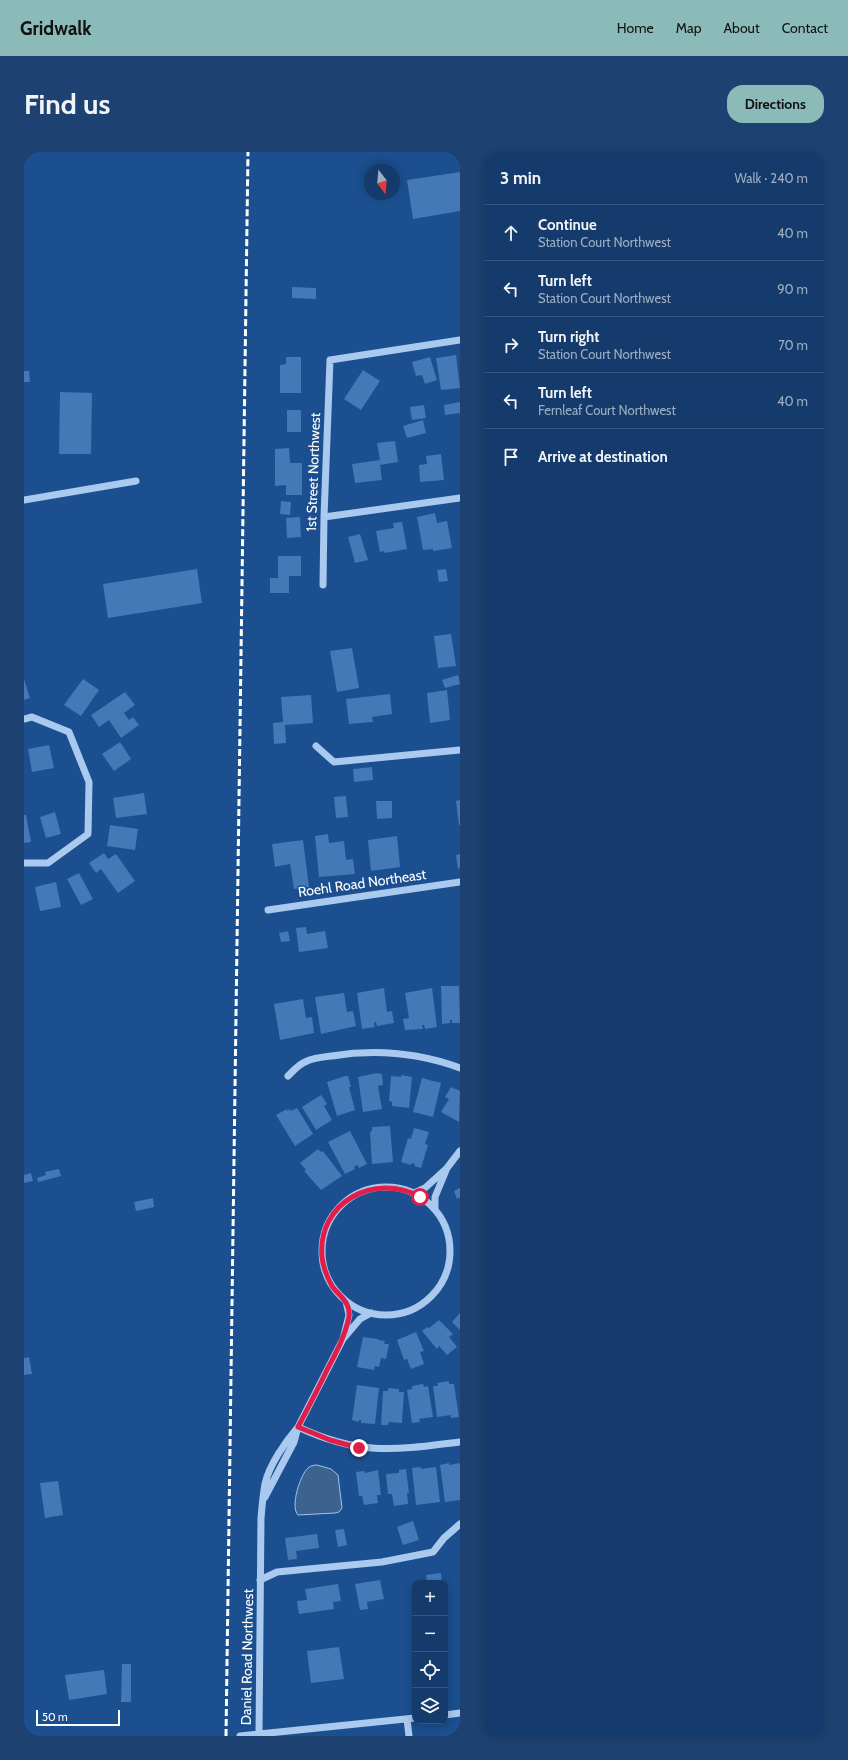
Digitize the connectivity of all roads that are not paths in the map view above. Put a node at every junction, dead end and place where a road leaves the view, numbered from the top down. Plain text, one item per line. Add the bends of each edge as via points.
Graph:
1 (460, 340) edge
2 (136, 482) dead end
3 (460, 498) edge
4 (24, 500) edge
5 (324, 517) junction
6 (323, 585) dead end
7 (24, 719) edge
8 (316, 746) dead end
9 (460, 750) edge
10 (24, 863) edge
11 (460, 882) edge
12 (268, 910) dead end
13 (460, 1068) edge
14 (288, 1076) dead end
15 (460, 1151) edge
16 (447, 1168) junction
17 (414, 1193) junction
18 (435, 1210) junction
19 (346, 1301) junction
20 (372, 1313) junction
21 (343, 1340) junction
22 (298, 1427) junction
23 (460, 1442) edge
24 (460, 1524) edge
25 (260, 1580) junction
26 (460, 1713) edge
27 (448, 1715) edge
28 (412, 1718) edge
29 (407, 1719) junction
30 (259, 1734) junction
31 (240, 1736) edge
32 (409, 1736) edge

1 - 5 street, 1st Street Northwest via 330,360
2 - 4 street
3 - 5 street
5 - 6 street, 1st Street Northwest
7 - 10 street via 32,717 70,732 89,782 88,834 48,863
8 - 9 street via 334,762
11 - 12 street, Roehl Road Northeast
13 - 14 street via 412,1055 364,1052 314,1059 305,1062
15 - 16 street
16 - 17 street via 425,1188
16 - 18 street via 435,1197
17 - 18 street
17 - 19 street via 394,1187 373,1188 350,1198 332,1217 322,1246 324,1267 332,1286
18 - 20 street via 449,1237 450,1259 444,1279 426,1301 414,1309 386,1315
19 - 20 street
19 - 21 street via 349,1315
20 - 21 street via 360,1320
21 - 22 street
22 - 23 street via 330,1440 367,1448 404,1449
22 - 25 street via 287,1440 267,1475 261,1518
24 - 25 street, Daniel Road Northwest via 433,1552 382,1562 277,1572
25 - 30 street, Daniel Road Northwest
26 - 27 street
28 - 29 street
29 - 30 street
29 - 32 street
30 - 31 street

